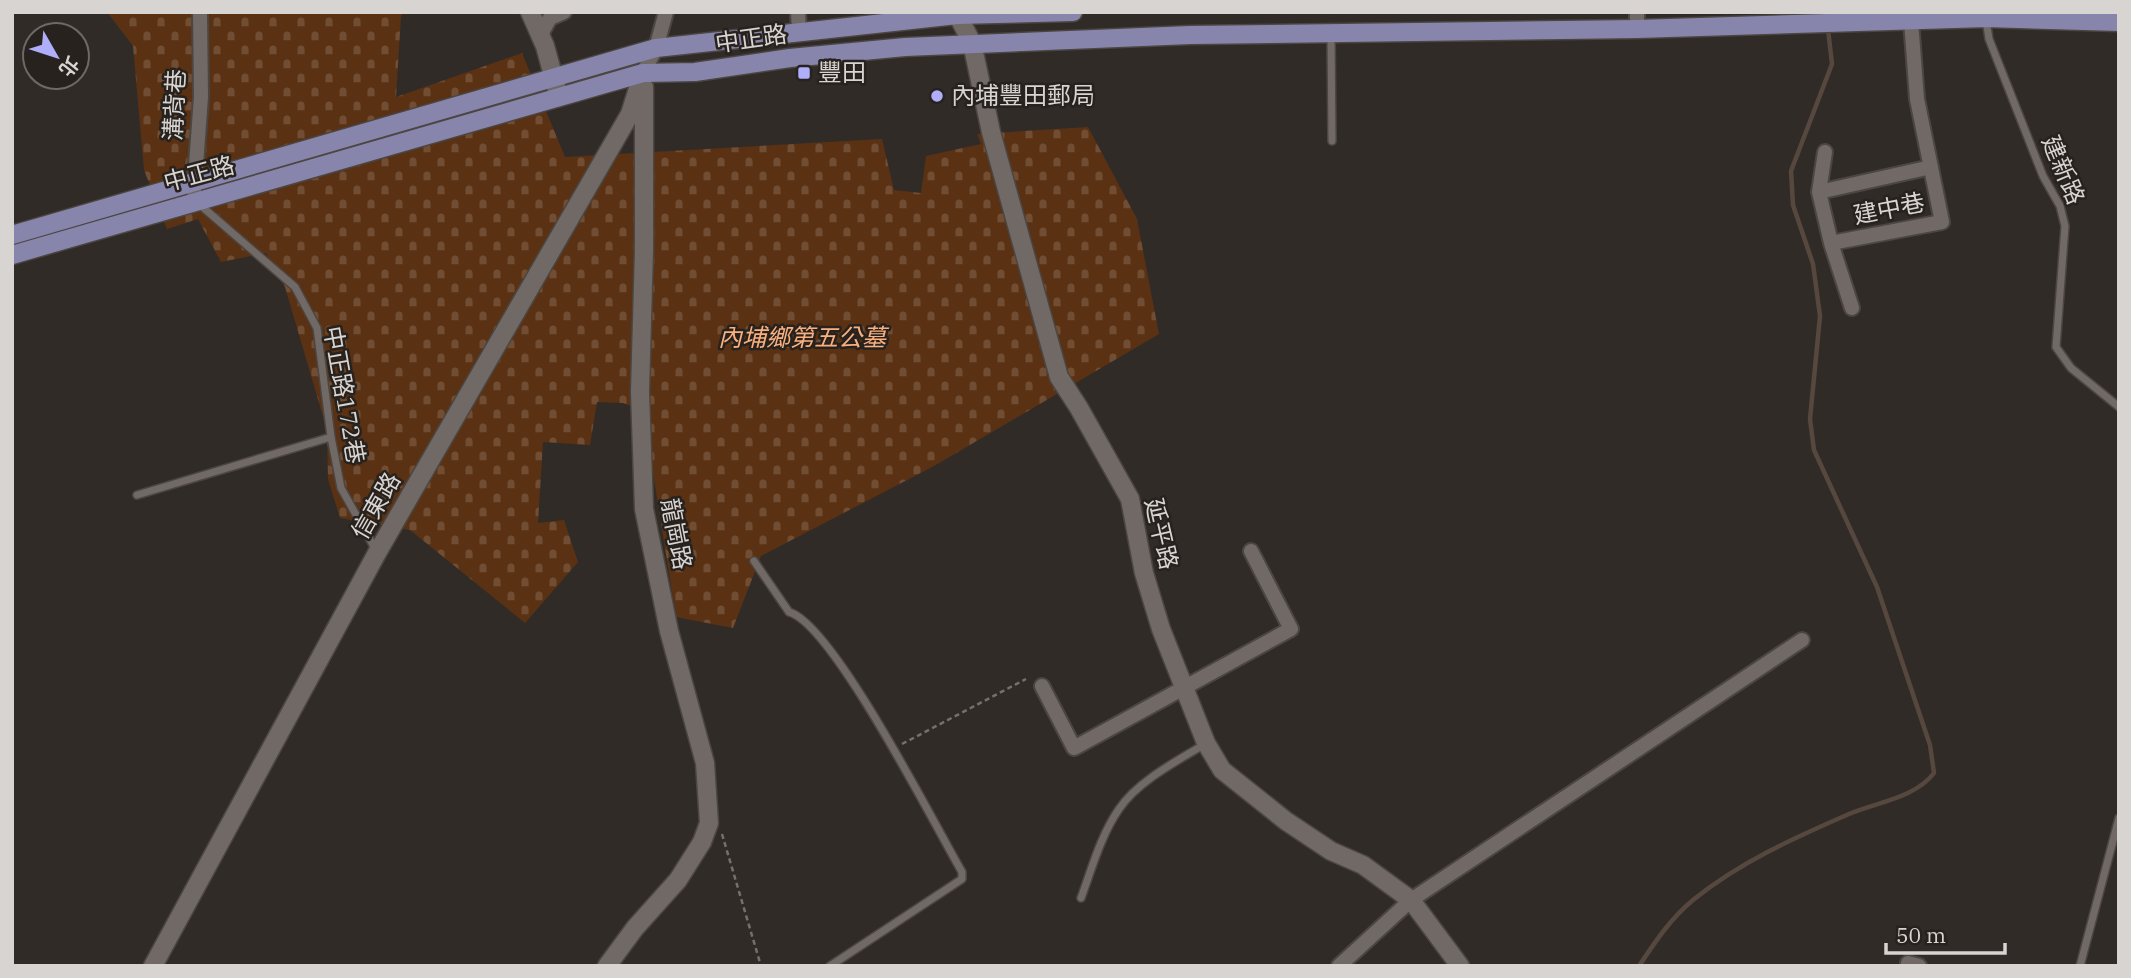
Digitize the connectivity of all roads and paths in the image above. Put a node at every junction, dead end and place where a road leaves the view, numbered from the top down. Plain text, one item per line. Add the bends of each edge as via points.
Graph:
1 (200, 12) edge
2 (530, 12) edge
3 (564, 12) edge
4 (666, 12) edge
5 (798, 12) edge
6 (1073, 12) edge
7 (957, 14) edge
8 (1986, 15) edge
9 (1637, 21) edge
10 (1911, 21) junction
11 (2119, 22) edge
12 (799, 32) junction
13 (1331, 33) junction
14 (540, 36) junction
15 (972, 43) junction
16 (656, 48) junction
17 (643, 73) junction
18 (554, 78) junction
19 (559, 97) junction
20 (1332, 141) dead end
21 (1825, 152) dead end
22 (1931, 167) junction
23 (193, 180) junction
24 (1819, 192) junction
25 (194, 200) junction
26 (12, 235) edge
27 (1831, 243) junction
28 (12, 255) edge
29 (1852, 308) dead end
30 (2119, 407) edge
31 (331, 437) junction
32 (137, 495) dead end
33 (1251, 551) dead end
34 (377, 553) junction
35 (754, 561) dead end
36 (1802, 640) dead end
37 (1026, 679) dead end
38 (1185, 686) junction
39 (1042, 687) dead end
40 (1206, 743) junction
41 (892, 750) junction
42 (2119, 818) edge
43 (709, 823) junction
44 (1081, 898) dead end
45 (1410, 900) junction
46 (153, 966) edge
47 (607, 966) edge
48 (761, 966) edge
49 (830, 966) edge
50 (1339, 966) edge
51 (1460, 966) edge
52 (2080, 966) edge

1 - 23 street, 溝背巷 via 201,97
2 - 14 street
3 - 14 street via 550,18
4 - 16 street
5 - 12 street
6 - 7 main road, 中正路
7 - 12 main road, 中正路
7 - 15 street, 延平路
8 - 10 main road
8 - 11 main road
8 - 30 lane, 建新路 via 1989,39 2065,226 2056,347 2071,368
9 - 10 main road, 中正路
9 - 13 main road, 中正路
10 - 22 street, 建中巷 via 1917,99
12 - 16 main road, 中正路
13 - 15 main road, 中正路
13 - 20 lane
14 - 18 street
15 - 17 main road, 中正路 via 790,58 695,72
15 - 38 street, 延平路 via 991,132 1059,377 1129,499 1144,573
16 - 17 street
16 - 18 main road, 中正路
17 - 19 main road, 中正路
17 - 34 street, 信東路 via 630,114
17 - 43 street, 龍崗路 via 640,406 644,509 668,631 705,763
18 - 19 street
18 - 23 main road, 中正路
19 - 25 main road, 中正路
21 - 24 street
22 - 24 street, 建中巷
22 - 27 street, 建中巷 via 1942,222
23 - 25 street, 溝背巷
23 - 26 main road, 中正路
24 - 27 street
25 - 28 main road, 中正路
25 - 31 lane, 中正路172巷 via 295,287 317,328
27 - 29 street
31 - 32 lane
31 - 34 lane, 中正路172巷 via 341,488
33 - 38 street via 1291,629
34 - 46 street, 信東路
35 - 41 lane via 789,612 801,615 848,673
36 - 45 street
37 - 41 path
38 - 39 street via 1073,748
38 - 40 street, 延平路
40 - 44 lane via 1170,765 1121,806 1105,834
40 - 45 street, 延平路 via 1222,770 1249,794
41 - 49 lane via 962,872 961,879
42 - 52 lane
43 - 47 street, 龍崗路 via 678,880
43 - 48 path via 722,832
45 - 50 street
45 - 51 street, 延平路

